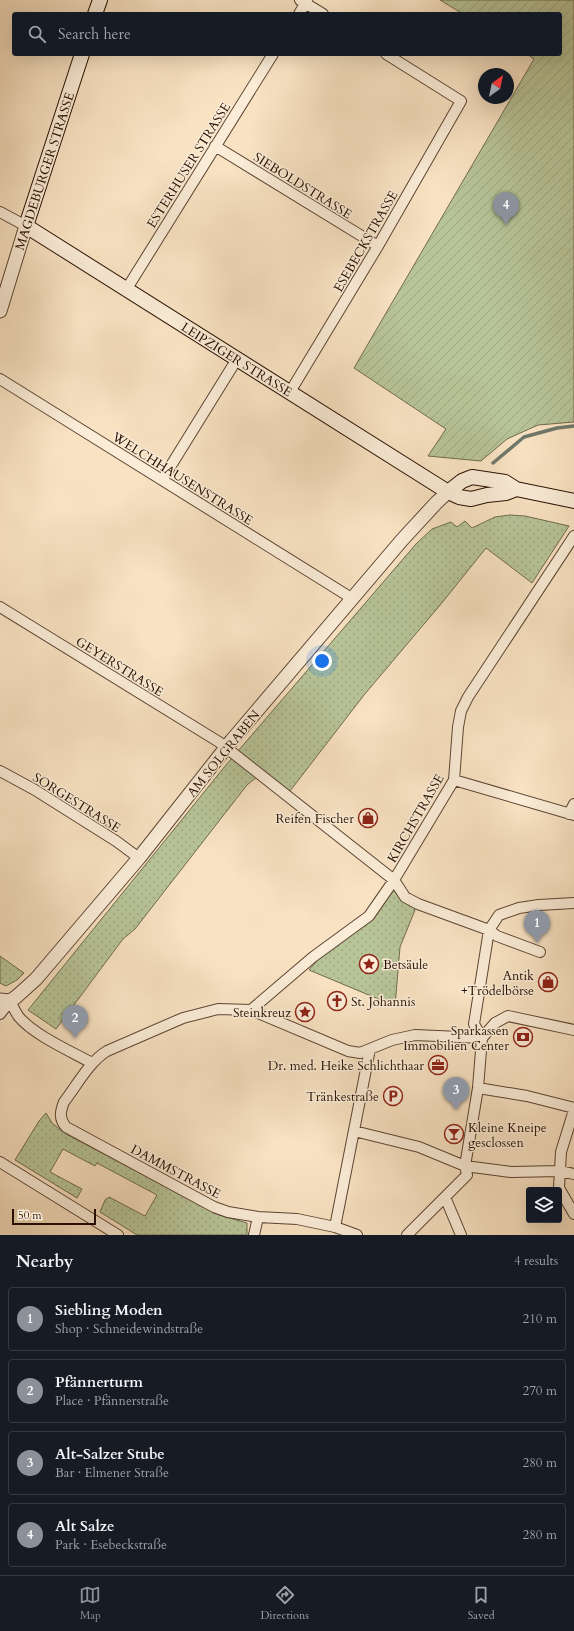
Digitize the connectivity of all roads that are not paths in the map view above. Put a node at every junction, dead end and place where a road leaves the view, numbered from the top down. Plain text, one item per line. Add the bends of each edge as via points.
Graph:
1 (100, 0) edge
2 (304, 1) edge
3 (96, 12) edge
4 (300, 12) edge
5 (321, 12) edge
6 (81, 56) edge
7 (272, 56) edge
8 (389, 56) edge
9 (215, 146) junction
10 (0, 212) edge
11 (26, 226) junction
12 (378, 246) junction
13 (126, 290) junction
14 (0, 311) edge
15 (237, 359) junction
16 (0, 379) edge
17 (290, 392) junction
18 (162, 480) junction
19 (516, 489) junction
20 (448, 492) junction
21 (574, 501) edge
22 (574, 536) edge
23 (352, 599) junction
24 (0, 607) edge
25 (226, 747) junction
26 (0, 771) edge
27 (454, 780) junction
28 (574, 804) edge
29 (571, 814) edge
30 (138, 858) junction
31 (394, 880) junction
32 (574, 903) edge
33 (489, 930) junction
34 (540, 952) dead end
35 (5, 1000) edge
36 (251, 1010) junction
37 (0, 1014) edge
38 (574, 1030) edge
39 (482, 1038) junction
40 (370, 1049) junction
41 (92, 1063) junction
42 (478, 1088) junction
43 (574, 1109) edge
44 (354, 1131) junction
45 (0, 1162) edge
46 (466, 1166) junction
47 (560, 1170) junction
48 (574, 1174) edge
49 (445, 1197) junction
50 (574, 1214) edge
51 (258, 1217) junction
52 (334, 1227) junction
53 (118, 1235) edge
54 (254, 1235) edge
55 (357, 1235) edge
56 (407, 1235) edge
57 (461, 1235) edge

1 - 3 main road
2 - 4 street
2 - 5 street
6 - 11 main road, MAGDEBURGER STRASSE
7 - 9 street, ESTERHUSER STRASSE
8 - 12 street, ESEBECKSTRASSE via 461,101
9 - 12 street, SIEBOLDSTRASSE
9 - 13 street, ESTERHUSER STRASSE
10 - 11 street
11 - 13 main road, LEIPZIGER STRASSE
11 - 14 street, MAGDEBURGER STRASSE
12 - 17 street, ESEBECKSTRASSE
13 - 15 main road, LEIPZIGER STRASSE
15 - 17 main road, LEIPZIGER STRASSE
15 - 18 street
16 - 18 street, WELCHHAUSENSTRASSE
17 - 20 main road, LEIPZIGER STRASSE
18 - 23 street, WELCHHAUSENSTRASSE
19 - 20 main road, LEIPZIGER STRASSE via 471,499
19 - 20 main road, LEIPZIGER STRASSE via 506,482 472,477
19 - 21 main road, LEIPZIGER STRASSE
20 - 23 street, AM SOLGRABEN via 402,540
22 - 27 street, KIRCHSTRASSE via 461,711
23 - 25 street, AM SOLGRABEN
24 - 25 street, GEYERSTRASSE
25 - 30 street, AM SOLGRABEN
25 - 31 street, GEYERSTRASSE
26 - 30 street, SORGESTRASSE via 116,841
27 - 29 street
27 - 31 street, KIRCHSTRASSE
28 - 29 street
30 - 35 street, AM SOLGRABEN via 33,982 22,993
31 - 33 street, GEYERSTRASSE via 405,897 418,904
31 - 36 street, KIRCHSTRASSE via 369,916 313,957
32 - 33 street via 519,908 500,915
33 - 34 street, GEYERSTRASSE via 497,936
33 - 39 street via 474,1024
35 - 37 street, AM SOLGRABEN
35 - 41 street via 26,1024
36 - 40 street via 348,1051 360,1053
36 - 41 street via 218,1009 183,1018 107,1051
38 - 39 street via 511,1016 495,1023
39 - 40 street via 415,1035 392,1040
39 - 42 street
40 - 44 street
41 - 51 street, DAMMSTRASSE via 64,1102 61,1109 62,1122 74,1132 214,1207
42 - 43 street via 527,1096
42 - 46 street
43 - 47 street via 561,1152
44 - 46 street via 419,1147
44 - 52 street
45 - 53 street
46 - 47 street via 510,1172
46 - 49 street via 467,1175
47 - 48 street
47 - 50 street via 558,1188
49 - 56 street
49 - 57 street
51 - 52 street, DAMMSTRASSE via 297,1219
51 - 54 street
52 - 55 street, DAMMSTRASSE

